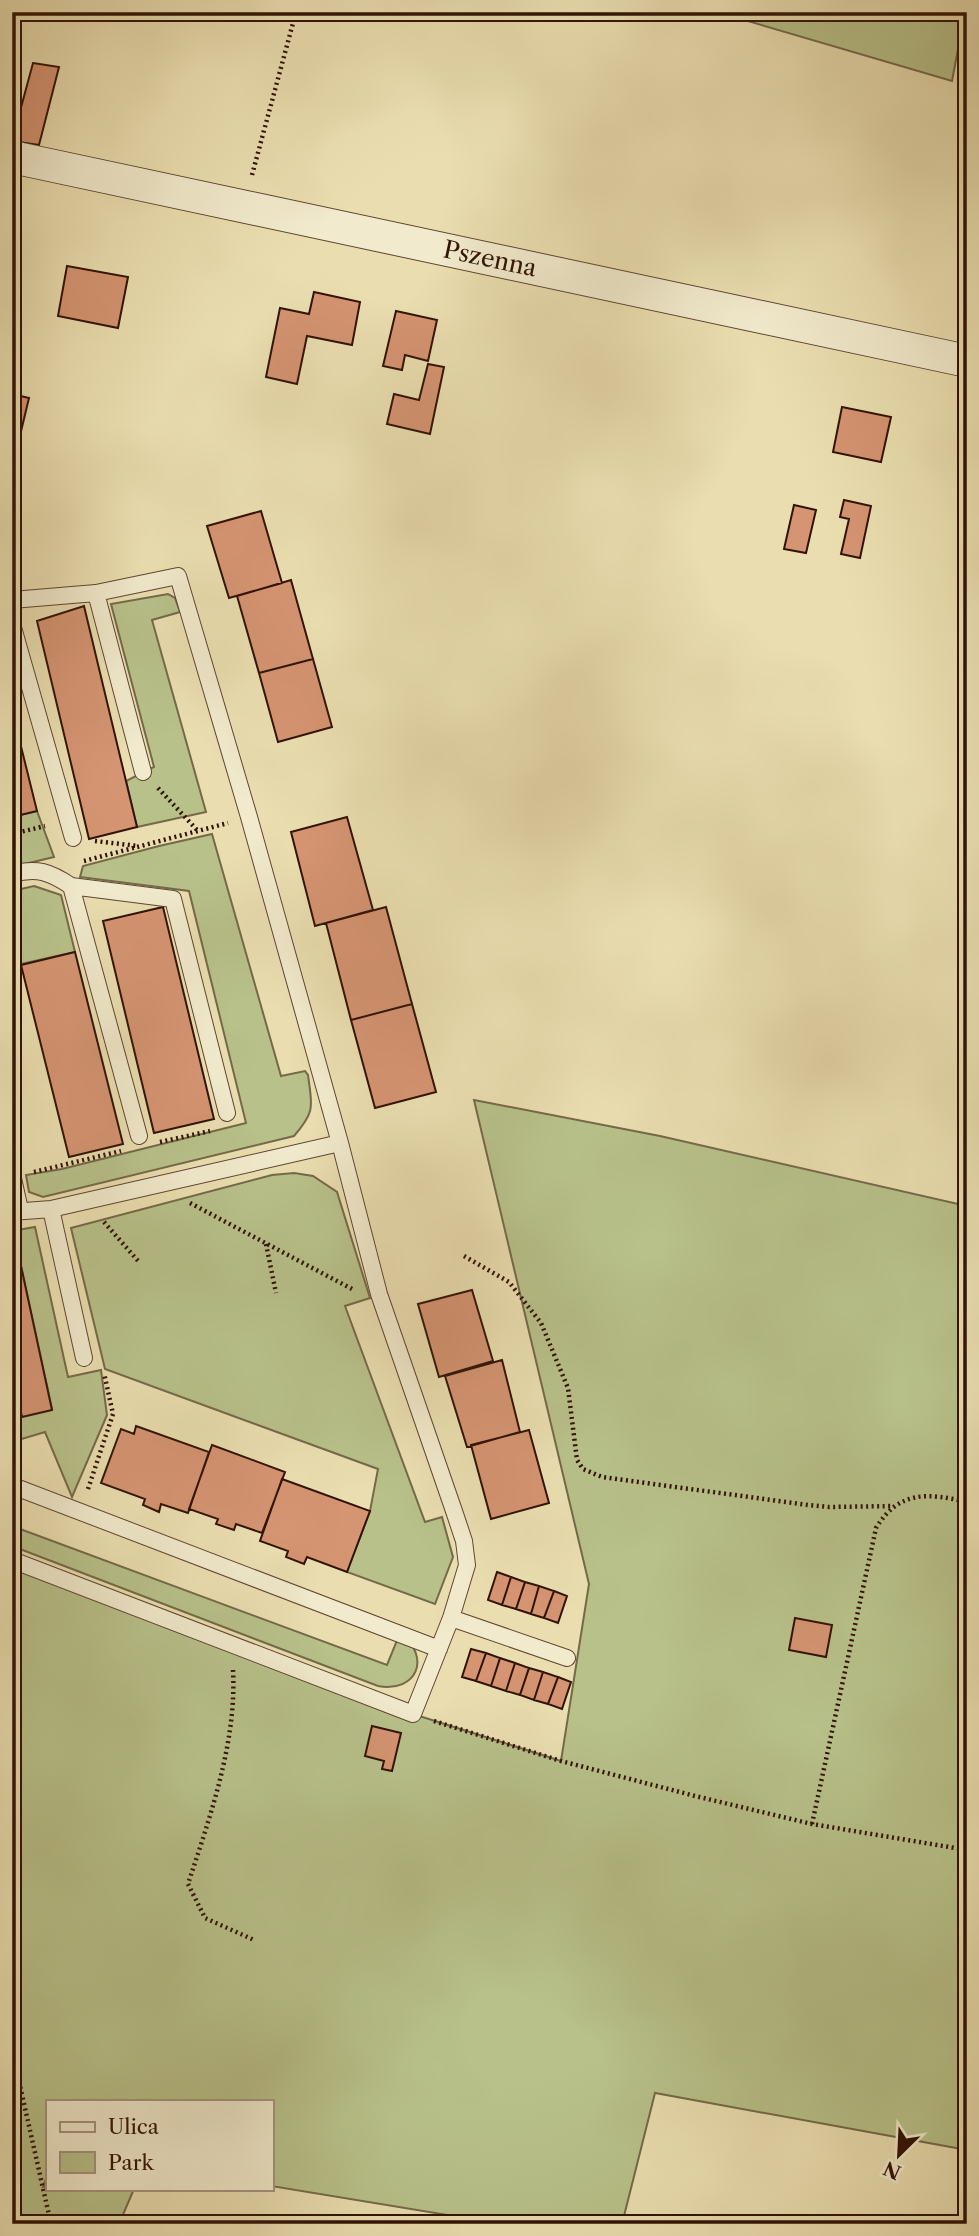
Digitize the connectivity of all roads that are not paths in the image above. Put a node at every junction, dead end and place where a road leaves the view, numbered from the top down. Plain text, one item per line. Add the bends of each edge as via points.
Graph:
1 (12, 157) edge
2 (966, 358) edge
3 (96, 593) junction
4 (12, 600) edge
5 (12, 624) edge
6 (143, 772) road end
7 (73, 838) road end
8 (12, 874) edge
9 (71, 886) junction
10 (227, 1113) dead end
11 (139, 1136) dead end
12 (340, 1143) junction
13 (12, 1174) edge
14 (51, 1209) junction
15 (16, 1211) edge
16 (84, 1358) dead end
17 (18, 1488) dead end
18 (12, 1560) edge
19 (451, 1618) junction
20 (439, 1649) junction
21 (567, 1658) dead end

1 - 2 street, Pszenna
3 - 4 lane
3 - 6 lane
3 - 12 lane via 178,576
5 - 7 lane
8 - 9 lane via 29,869 53,874
9 - 10 lane via 173,899
9 - 11 lane
12 - 14 lane
12 - 19 lane via 379,1294 464,1541 467,1565
13 - 15 lane
14 - 15 lane
14 - 16 lane
17 - 20 lane
18 - 20 lane via 413,1714
19 - 20 lane
19 - 21 lane

